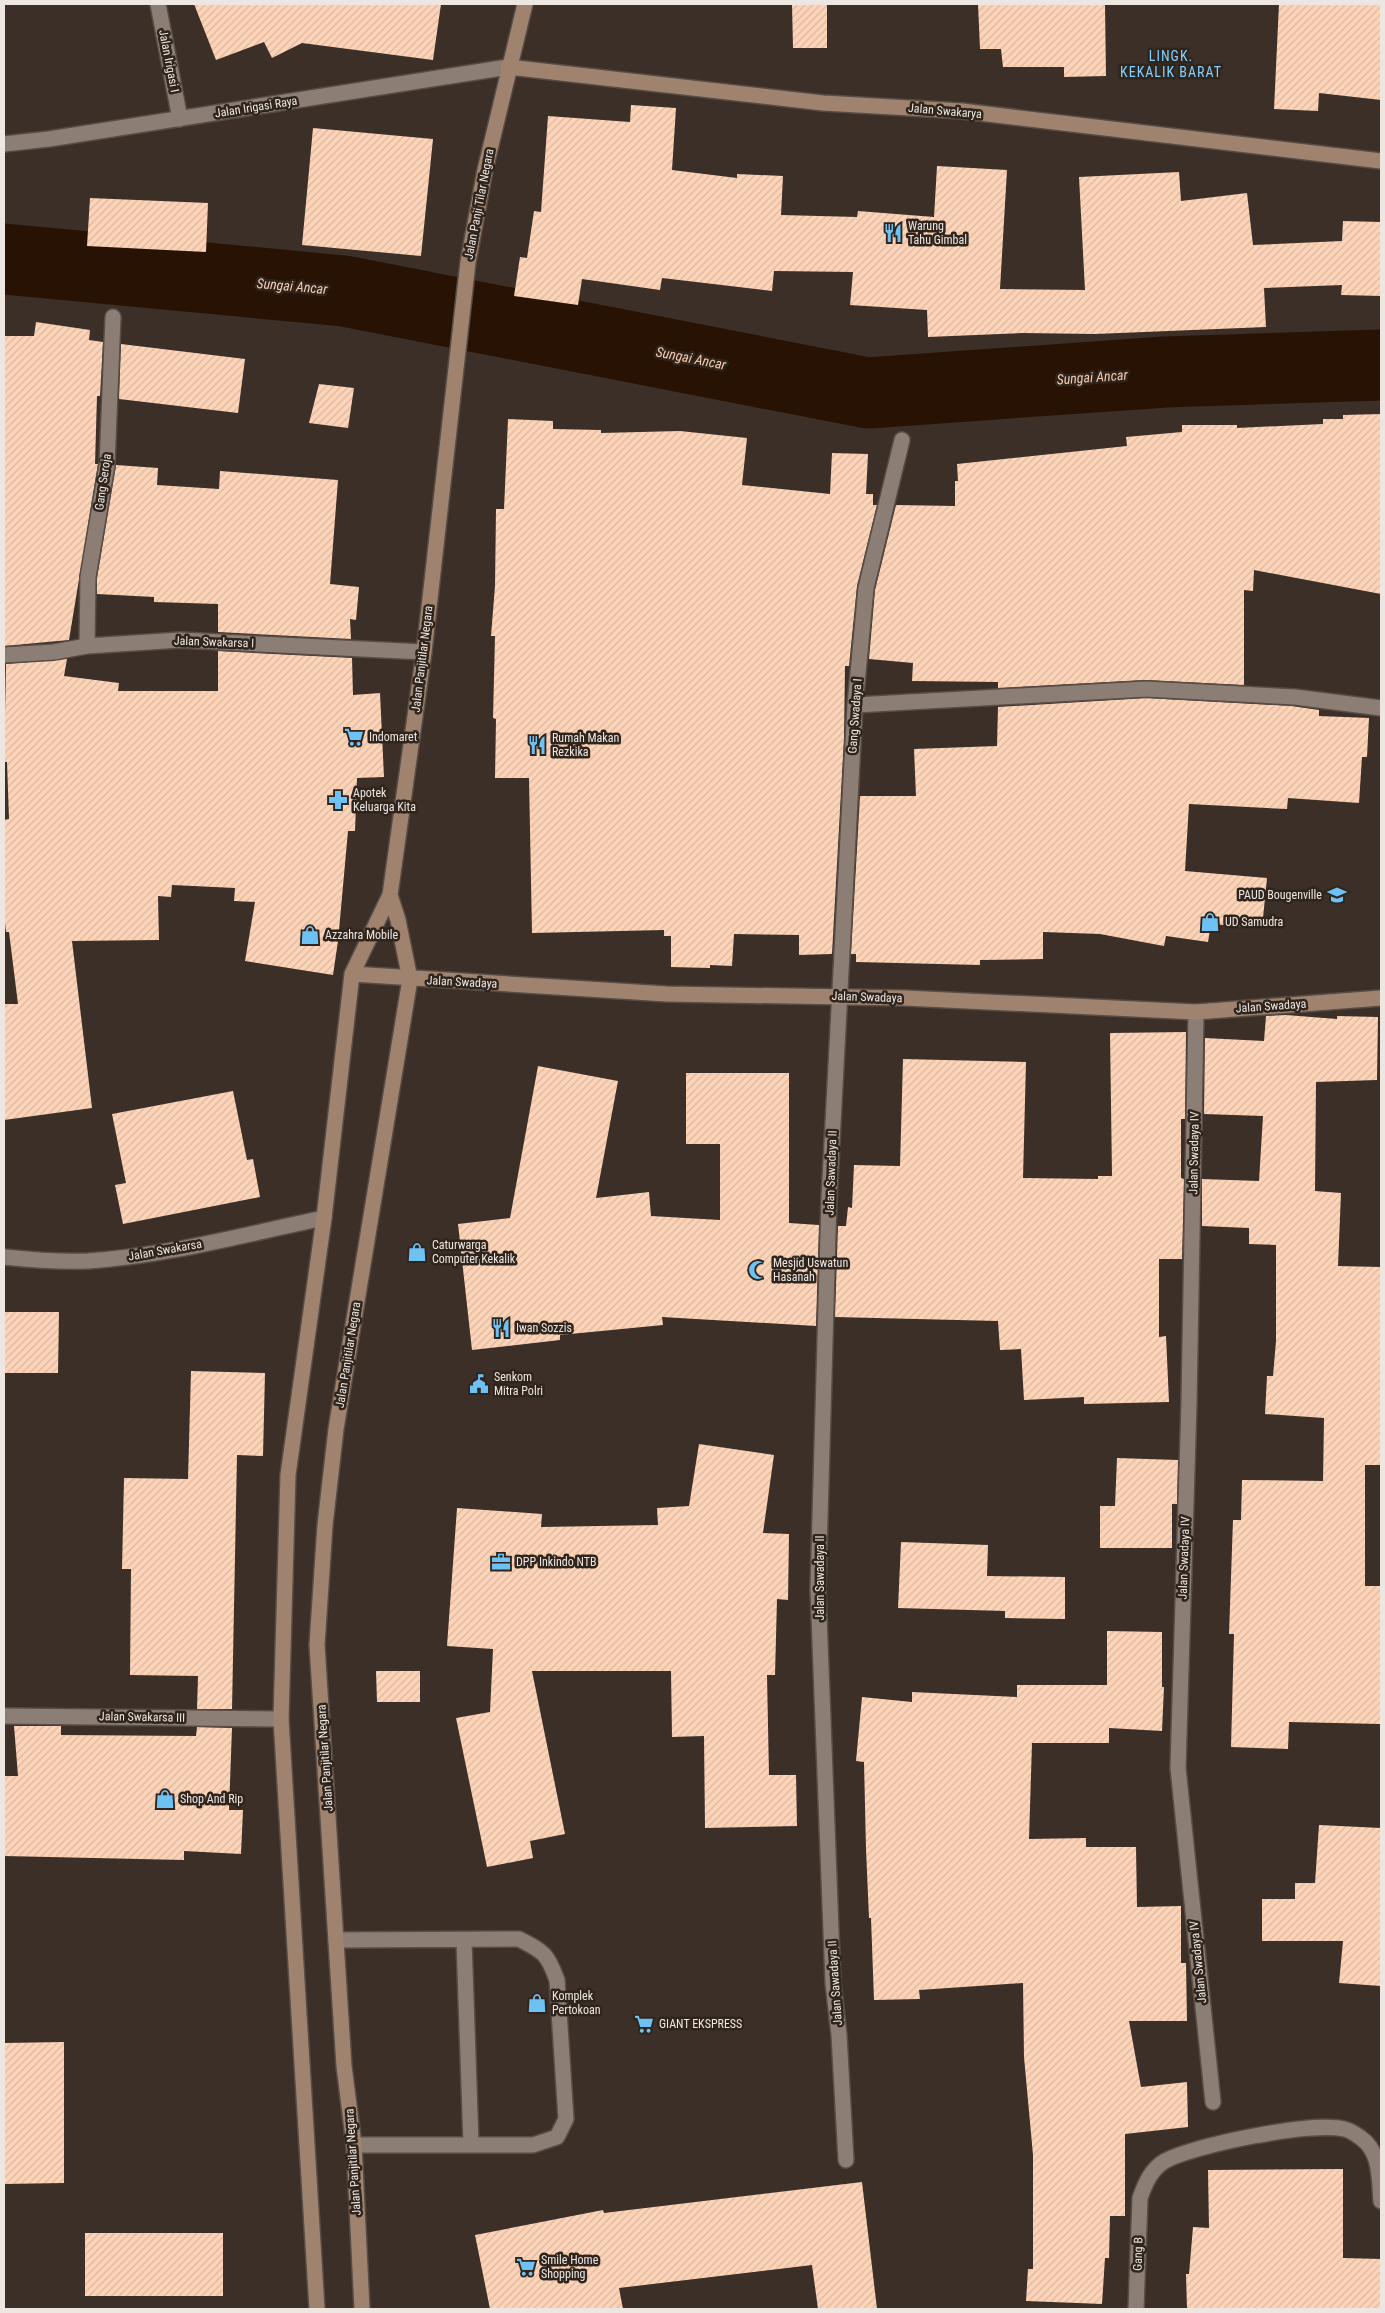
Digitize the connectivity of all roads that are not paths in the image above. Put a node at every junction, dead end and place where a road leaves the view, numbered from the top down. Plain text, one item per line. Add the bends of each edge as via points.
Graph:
1 (158, 4) edge
2 (525, 4) edge
3 (508, 67) junction
4 (180, 119) junction
5 (4, 144) edge
6 (1381, 161) edge
7 (113, 317) dead end
8 (450, 408) joint
9 (902, 440) dead end
10 (87, 646) junction
11 (424, 652) junction
12 (4, 655) edge
13 (855, 705) junction
14 (1381, 708) edge
15 (390, 895) junction
16 (352, 974) junction
17 (410, 979) junction
18 (839, 996) junction
19 (1381, 998) edge
20 (1196, 1012) junction
21 (324, 1218) junction
22 (4, 1257) edge
23 (4, 1716) edge
24 (281, 1719) junction
25 (336, 1940) junction
26 (464, 1941) junction
27 (1213, 2102) dead end
28 (471, 2143) junction
29 (354, 2145) junction
30 (846, 2160) dead end
31 (1381, 2201) edge
32 (317, 2309) edge
33 (362, 2309) edge
34 (1136, 2309) edge

1 - 4 street, Jalan Irigasi I
2 - 3 main road, Jalan Panji Tilar Negara
3 - 4 street, Jalan Irigasi Raya
3 - 6 main road, Jalan Swakarya via 824,103 962,111
3 - 8 main road, Jalan Panji Tilar Negara via 468,262
4 - 5 street, Jalan Irigasi Raya
7 - 10 street, Gang Seroja via 107,465 88,577
8 - 11 main road, Jalan Panjitilar Negara
9 - 13 street, Gang Swadaya I via 866,588
10 - 11 street, Jalan Swakarsa I via 180,640
10 - 12 street, Jalan Swakarsa I
11 - 15 main road, Jalan Panjitilar Negara
13 - 14 street via 1146,689 1295,697
13 - 18 street, Gang Swadaya I
15 - 16 main road
15 - 17 main road, Jalan Panjitilar Negara
16 - 17 main road, Jalan Swadaya
16 - 21 main road
17 - 18 main road, Jalan Swadaya via 667,994
17 - 25 main road, Jalan Panjitilar Negara via 336,1429 324,1525 317,1645
18 - 20 main road, Jalan Swadaya
18 - 30 street, Jalan Sawadaya II via 829,1199 818,1589 833,1982
19 - 20 main road, Jalan Swadaya
20 - 27 street, Jalan Swadaya IV via 1178,1768
21 - 22 street, Jalan Swakarsa via 130,1257 86,1261
21 - 24 main road via 288,1475
23 - 24 street, Jalan Swakarsa III
24 - 32 main road
25 - 26 street
25 - 29 main road, Jalan Panjitilar Negara via 344,2066
26 - 28 street
26 - 28 street via 519,1940 542,1951 551,1962 557,1980 566,2119 557,2138 551,2141 534,2145
28 - 29 street
29 - 33 main road, Jalan Panjitilar Negara
31 - 34 street, Gang B via 1375,2153 1362,2138 1344,2129 1305,2128 1214,2144 1166,2161 1154,2170 1140,2198

